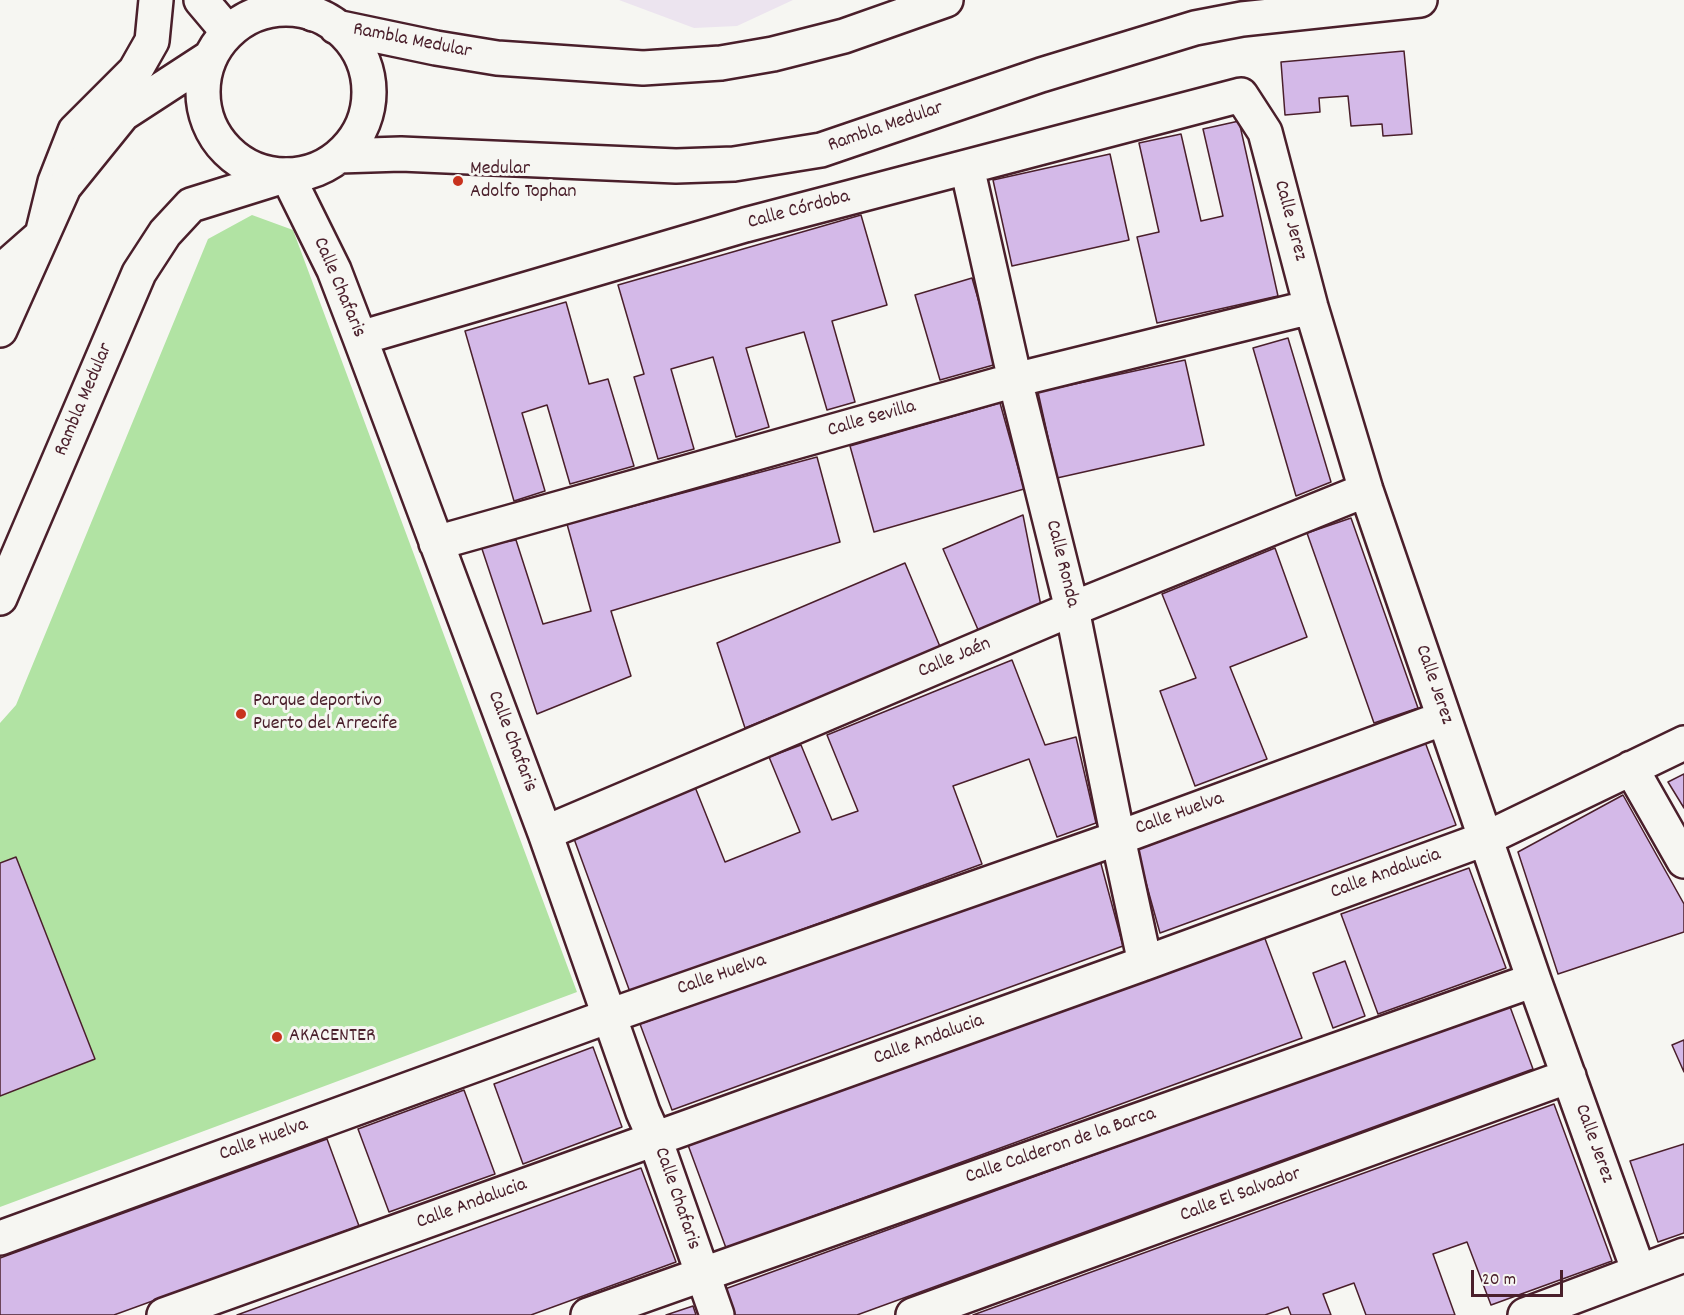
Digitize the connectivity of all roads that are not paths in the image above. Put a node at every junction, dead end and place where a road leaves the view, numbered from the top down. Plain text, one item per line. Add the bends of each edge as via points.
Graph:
1 (156, 0) edge
2 (201, 0) edge
3 (220, 0) edge
4 (946, 0) edge
5 (1420, 0) edge
6 (315, 14) edge
7 (218, 45) junction
8 (1241, 95) joint
9 (339, 156) junction
10 (967, 167) junction
11 (287, 175) junction
12 (42, 235) junction
13 (0, 278) edge
14 (1311, 307) junction
15 (0, 330) edge
16 (360, 338) junction
17 (1015, 380) junction
18 (1366, 490) junction
19 (436, 543) junction
20 (0, 598) edge
21 (1072, 609) junction
22 (1444, 718) junction
23 (1684, 743) edge
24 (1630, 768) junction
25 (545, 833) junction
26 (1118, 838) junction
27 (1487, 838) junction
28 (1684, 861) edge
29 (1145, 963) junction
30 (1534, 980) junction
31 (609, 1016) junction
32 (1569, 1076) junction
33 (655, 1139) junction
34 (0, 1238) edge
35 (1684, 1255) edge
36 (1639, 1272) junction
37 (702, 1274) junction
38 (164, 1315) edge
39 (588, 1315) edge
40 (717, 1315) edge
41 (913, 1315) edge
42 (1525, 1315) edge

1 - 12 street via 152,41 135,71 75,131
2 - 7 street
3 - 7 street
4 - 6 street, Rambla Medular via 844,36 773,54 721,63 643,68 497,58 436,48
5 - 9 street, Rambla Medular via 1242,19 1195,28 1041,75 821,150 734,164 676,166 401,154
6 - 7 street via 290,9 267,11 244,20
6 - 9 street via 353,44 364,66 369,93 356,137
7 - 11 street via 202,90 205,115 215,137 250,168
7 - 12 street via 123,114 64,187
8 - 10 street, Calle Córdoba
8 - 14 street, Calle Jerez via 1265,132
9 - 11 street via 316,170
10 - 16 street, Calle Córdoba via 745,225
10 - 17 street, Calle Ronda
11 - 16 street, Calle Chafaris via 334,270
11 - 20 street, Rambla Medular via 191,205 165,233 139,273
12 - 13 street via 8,264
12 - 15 street
14 - 17 street, Calle Sevilla
14 - 18 street, Calle Jerez
16 - 19 street, Calle Chafaris
17 - 19 street, Calle Sevilla
17 - 21 street, Calle Ronda
18 - 21 street, Calle Jaén
18 - 22 street, Calle Jerez
19 - 25 street, Calle Chafaris
21 - 25 street, Calle Jaén
21 - 26 street, Calle Ronda
22 - 26 street, Calle Huelva
22 - 27 street, Calle Jerez
23 - 24 street, Calle Andalucia
24 - 27 street, Calle Andalucia
24 - 28 street
25 - 31 street, Calle Chafaris
26 - 29 street, Calle Ronda
26 - 31 street, Calle Huelva
27 - 29 street, Calle Andalucia
27 - 30 street, Calle Jerez
29 - 33 street, Calle Andalucia
30 - 32 street, Calle Jerez
30 - 37 street, Calle Calderon de la Barca
31 - 33 street, Calle Chafaris
31 - 34 street, Calle Huelva
32 - 36 street, Calle Jerez
32 - 41 street, Calle El Salvador
33 - 37 street, Calle Chafaris
33 - 38 street, Calle Andalucia
35 - 36 street
36 - 42 street
37 - 39 street, Calle Calderon de la Barca
37 - 40 street, Calle Chafaris

